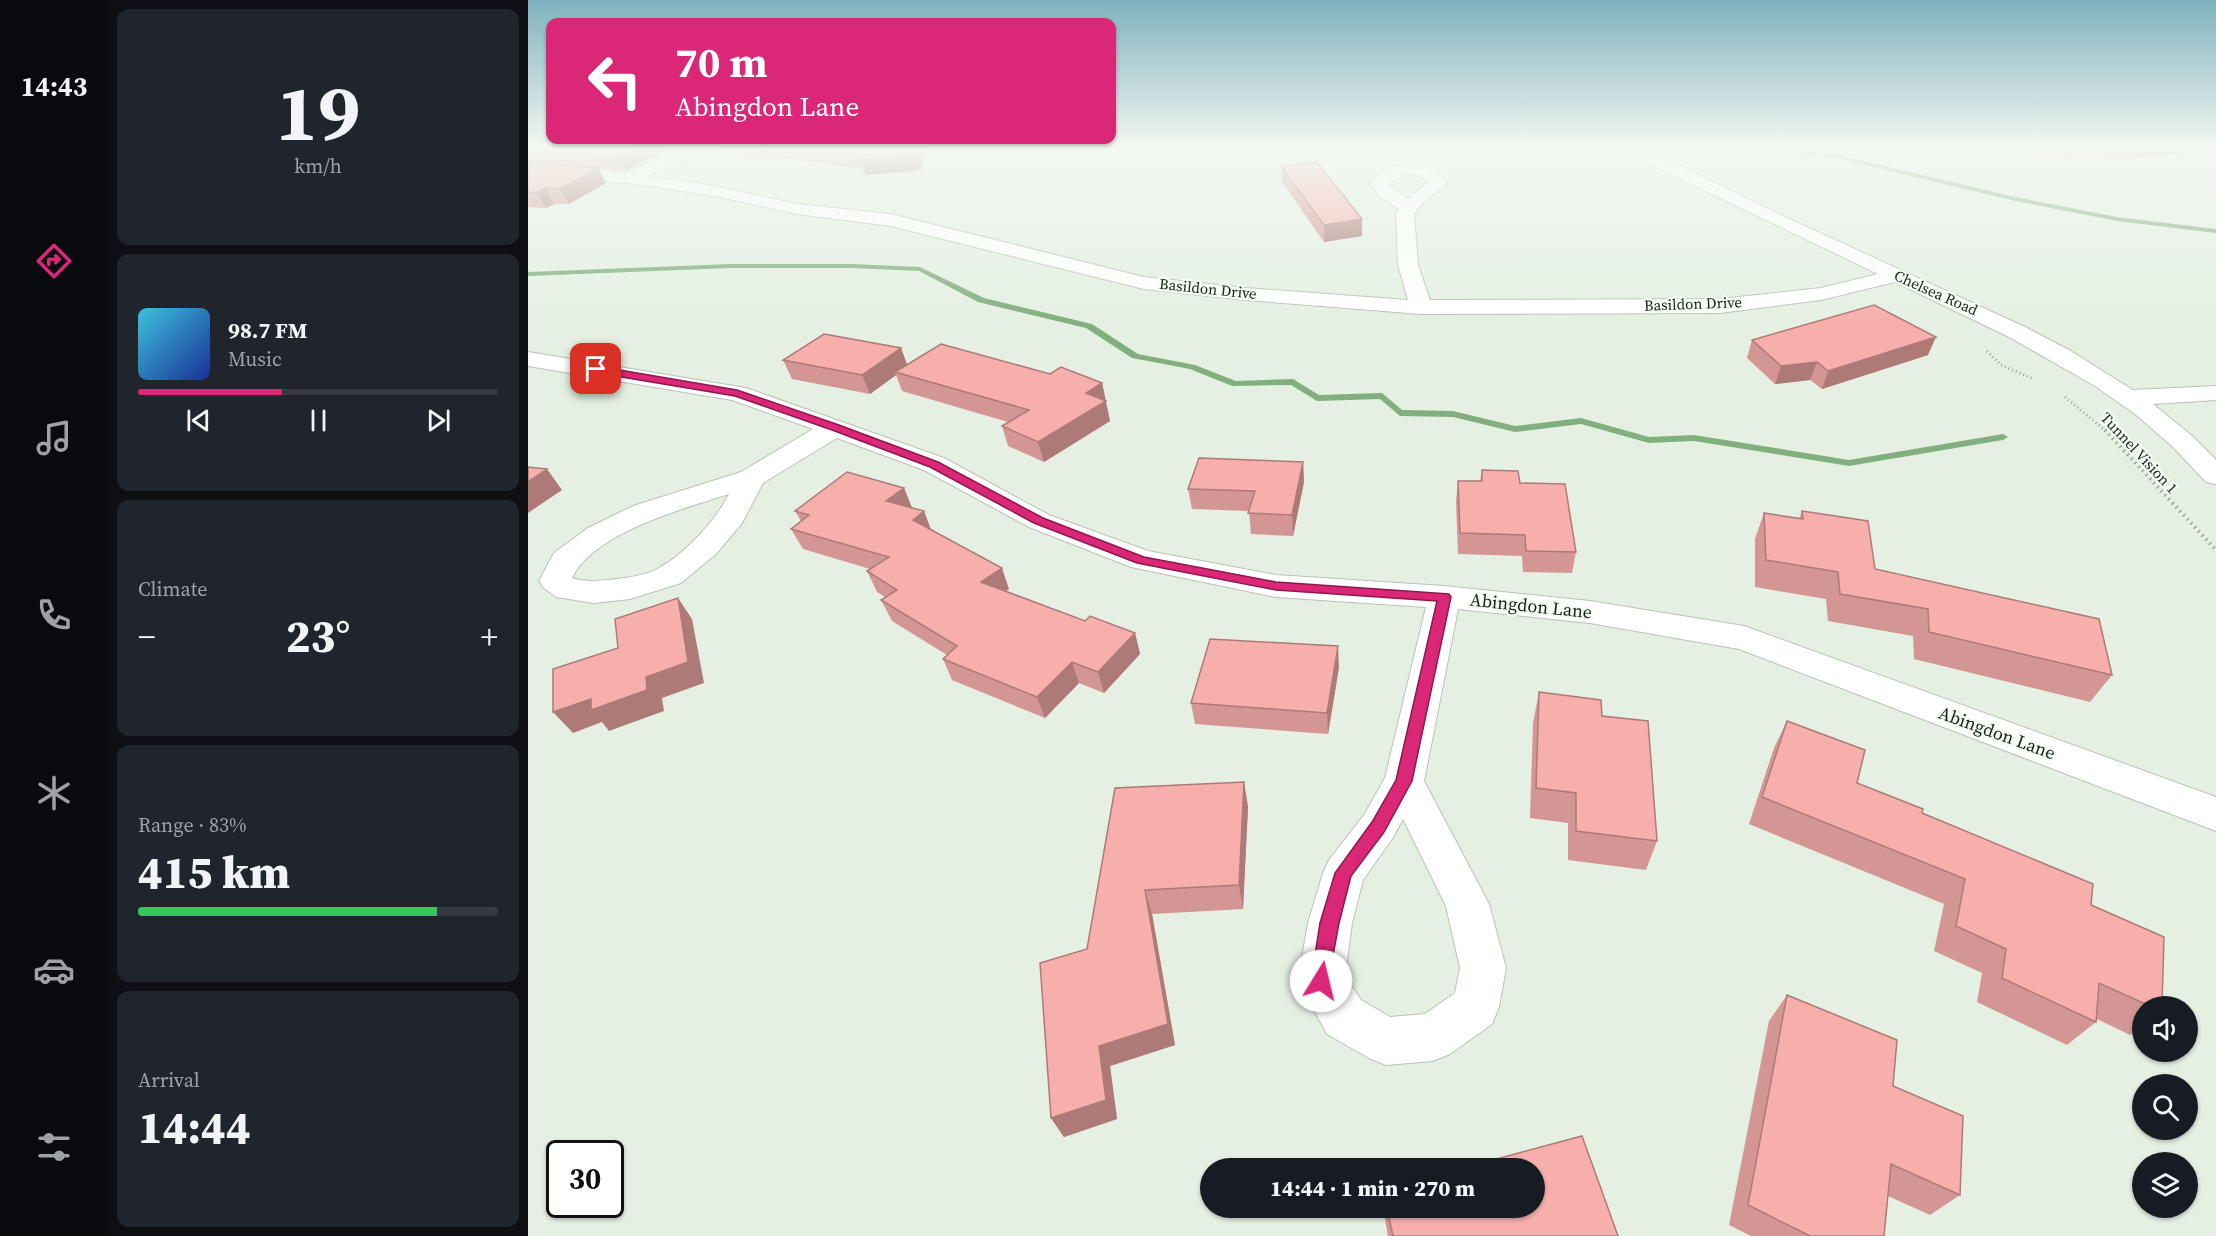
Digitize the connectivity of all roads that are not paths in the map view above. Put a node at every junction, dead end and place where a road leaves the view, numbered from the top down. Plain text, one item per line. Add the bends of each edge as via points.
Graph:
1 (781, 205) edge
2 (1742, 205) edge
3 (1410, 208) dead end
4 (1896, 276) junction
5 (1421, 307) junction
6 (528, 359) edge
7 (2216, 393) edge
8 (2127, 398) junction
9 (836, 427) junction
10 (2216, 476) edge
11 (751, 478) junction
12 (1444, 597) junction
13 (1404, 781) junction
14 (2216, 814) edge

1 - 5 street, Basildon Drive via 891,220 1144,283
2 - 4 street, Chelsea Road
3 - 5 street via 1405,214 1408,265
4 - 5 street, Basildon Drive via 1821,294 1720,306
4 - 8 street, Chelsea Road via 2073,362
6 - 9 street, Abingdon Lane via 737,393
7 - 8 street
8 - 10 street, Chelsea Road via 2194,452
9 - 11 street
9 - 12 street, Abingdon Lane via 934,464 1039,521 1142,560 1276,586
11 - 11 street via 643,512 599,535 565,560 555,581 567,589 594,592 630,588 670,576 705,547 732,517
12 - 13 street
12 - 14 street, Abingdon Lane via 1590,612 1744,638
13 - 13 street via 1378,827 1344,873 1330,923 1321,981 1344,1017 1386,1041 1433,1037 1475,1007 1483,968 1467,904

